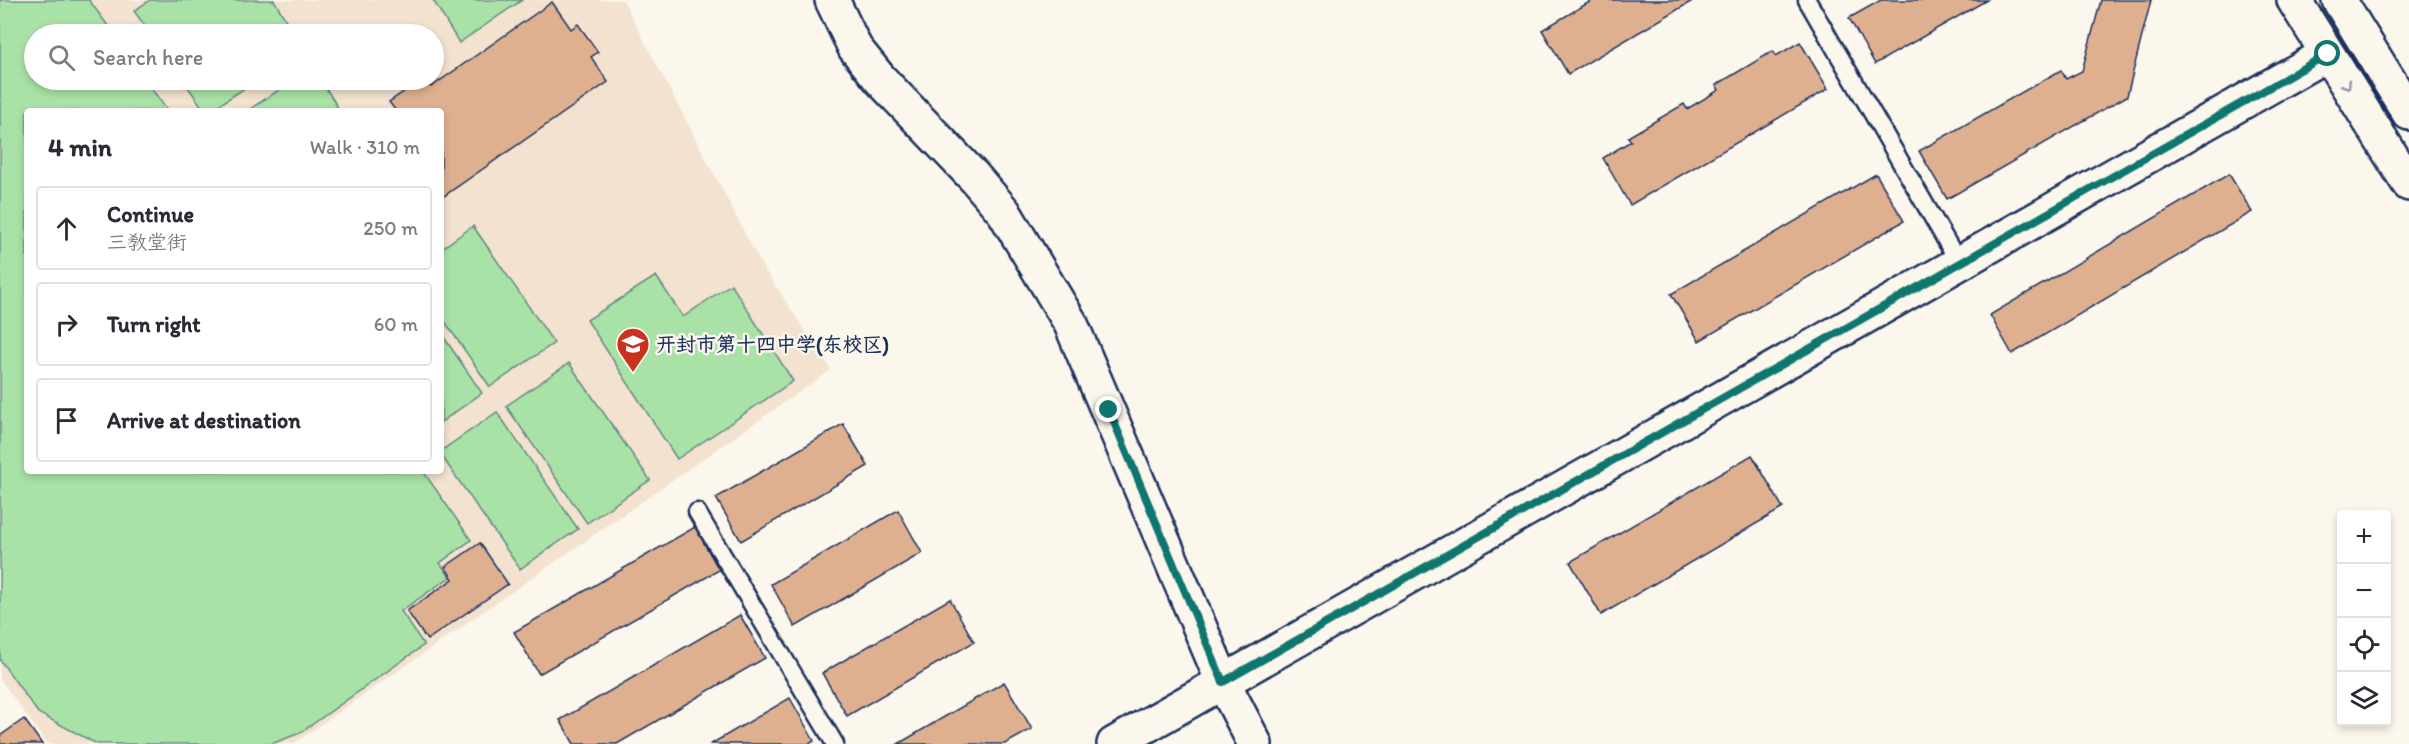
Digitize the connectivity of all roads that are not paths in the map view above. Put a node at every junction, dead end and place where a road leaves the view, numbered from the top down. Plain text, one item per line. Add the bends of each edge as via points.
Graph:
1 (832, 0) edge
2 (1806, 0) edge
3 (2294, 0) edge
4 (2339, 0) edge
5 (2328, 54) junction
6 (2409, 113) edge
7 (2409, 184) edge
8 (1959, 263) junction
9 (697, 512) dead end
10 (1223, 682) junction
11 (835, 744) edge
12 (1114, 744) edge
13 (1255, 744) edge

1 - 10 street via 855,48 1004,212 1041,270 1071,324
2 - 8 lane
3 - 5 street
4 - 6 street
5 -> 7 street
5 - 8 street
8 - 10 street
9 - 11 lane
10 - 12 street
10 - 13 street

